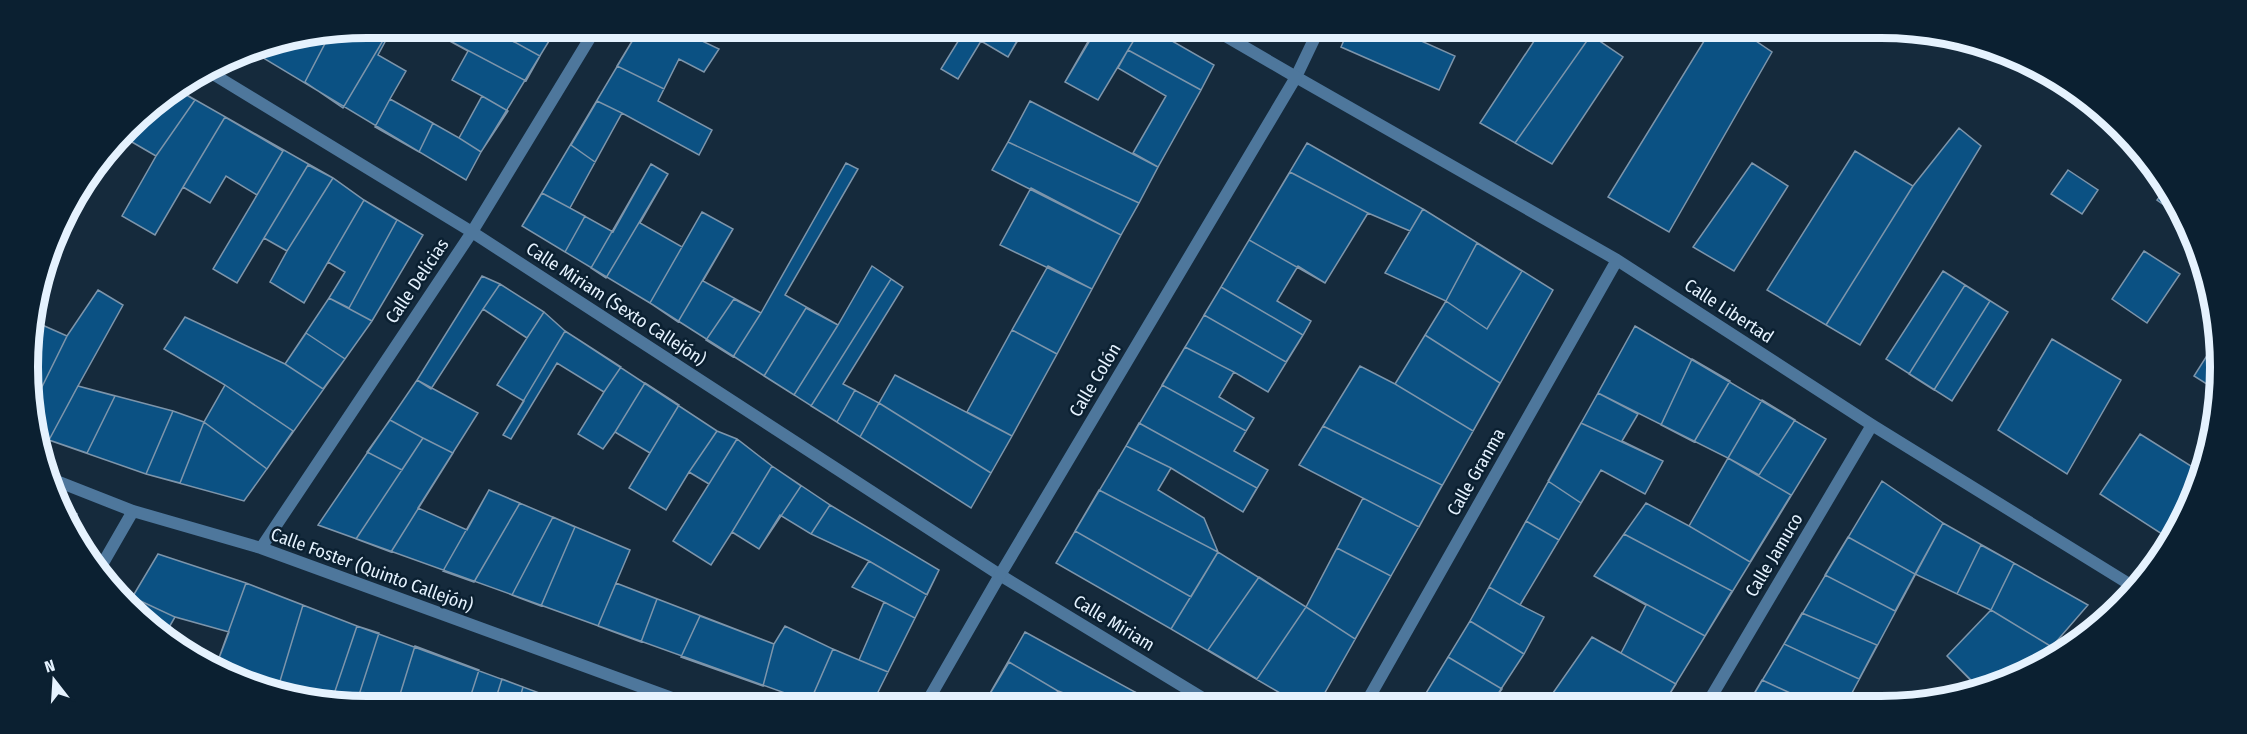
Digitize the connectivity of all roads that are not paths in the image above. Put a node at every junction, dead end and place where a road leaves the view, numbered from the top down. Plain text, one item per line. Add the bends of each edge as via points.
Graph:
1 (590, 38) edge
2 (1230, 38) edge
3 (1315, 38) edge
4 (214, 75) edge
5 (1296, 77) junction
6 (472, 232) junction
7 (1617, 260) junction
8 (1872, 425) junction
9 (58, 482) edge
10 (133, 511) junction
11 (261, 548) junction
12 (103, 563) edge
13 (1000, 575) junction
14 (2129, 583) edge
15 (666, 696) edge
16 (930, 696) edge
17 (1199, 696) edge
18 (1369, 696) edge
19 (1712, 696) edge

1 - 6 street, Calle Delicias
2 - 5 street, Calle Libertad
3 - 5 street, Calle Colón
4 - 6 street, Calle Miriam (Sexto Callejón)
5 - 7 street, Calle Libertad
5 - 13 street, Calle Colón
6 - 11 street, Calle Delicias
6 - 13 street, Calle Miriam (Sexto Callejón)
7 - 8 street, Calle Libertad
7 - 18 street, Calle Granma
8 - 14 street, Calle Libertad
8 - 19 street, Calle Jamuco
9 - 10 street, Calle Foster (Quinto Callejón)
10 - 11 street, Calle Foster (Quinto Callejón)
10 - 12 street
11 - 15 street, Calle Foster (Quinto Callejón)
13 - 16 street, Calle Colón
13 - 17 street, Calle Miriam

